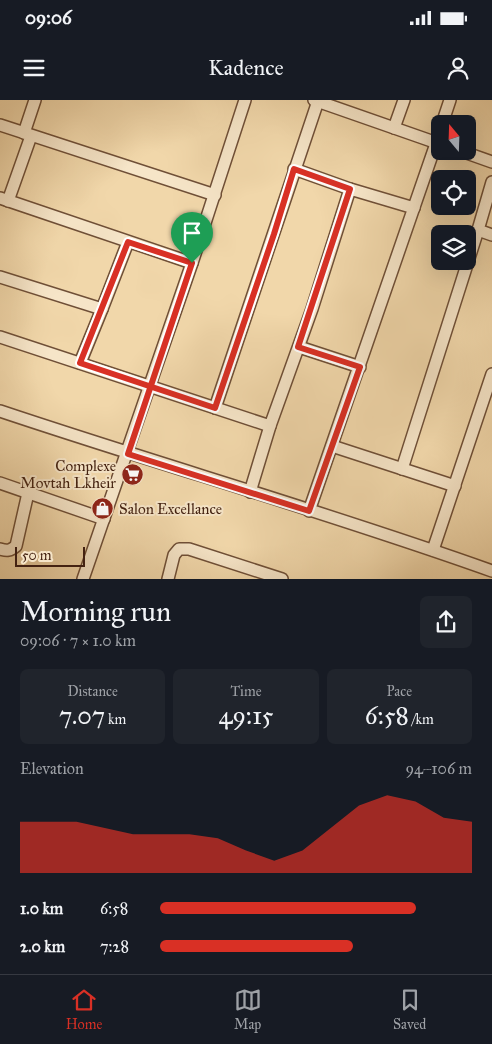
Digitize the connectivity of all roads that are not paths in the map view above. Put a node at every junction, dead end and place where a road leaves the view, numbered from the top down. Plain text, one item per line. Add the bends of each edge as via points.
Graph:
1 (35, 100) edge
2 (245, 100) edge
3 (316, 100) edge
4 (404, 100) edge
5 (450, 100) edge
6 (445, 115) edge
7 (0, 125) edge
8 (394, 128) junction
9 (27, 134) junction
10 (431, 141) edge
11 (476, 156) edge
12 (432, 160) edge
13 (492, 162) edge
14 (294, 169) junction
15 (492, 182) edge
16 (350, 189) junction
17 (215, 195) junction
18 (4, 200) edge
19 (414, 208) junction
20 (478, 230) junction
21 (492, 235) edge
22 (128, 242) junction
23 (192, 263) junction
24 (0, 277) edge
25 (102, 309) junction
26 (0, 337) edge
27 (298, 347) junction
28 (80, 363) junction
29 (360, 367) junction
30 (492, 374) edge
31 (150, 386) junction
32 (487, 405) edge
33 (215, 408) junction
34 (0, 411) edge
35 (270, 426) junction
36 (332, 446) junction
37 (128, 454) junction
38 (402, 469) junction
39 (0, 484) edge
40 (455, 486) junction
41 (250, 492) junction
42 (28, 493) junction
43 (309, 511) junction
44 (104, 519) junction
45 (0, 549) edge
46 (433, 550) junction
47 (492, 571) edge
48 (84, 577) edge
49 (96, 579) edge
50 (168, 579) edge
51 (282, 579) edge

1 - 9 street
2 - 17 street
3 - 8 street
3 - 14 street
4 - 8 street
5 - 6 street
7 - 9 street
8 - 10 street
9 - 17 street
9 - 18 street
11 - 13 street
12 - 19 street
14 - 16 street
14 - 33 street
15 - 20 street
16 - 19 street
16 - 27 street
17 - 23 street
18 - 22 street
19 - 29 street
20 - 21 street
20 - 38 street
22 - 23 street
22 - 25 street
23 - 31 street
24 - 25 street
25 - 28 street
26 - 28 street
27 - 29 street
27 - 35 street
28 - 31 street
29 - 36 street
30 - 32 street
31 - 33 street
31 - 37 street
32 - 40 street
33 - 35 street
34 - 37 street
35 - 41 street
36 - 38 street
36 - 43 street
37 - 41 street
37 - 44 street
38 - 40 street
39 - 42 street
40 - 46 street
41 - 43 street
42 - 44 street
42 - 45 street via 16,546 11,550
43 - 46 street
44 - 48 street
46 - 47 street
48 - 49 street
50 - 51 street via 174,555 179,549 189,549

